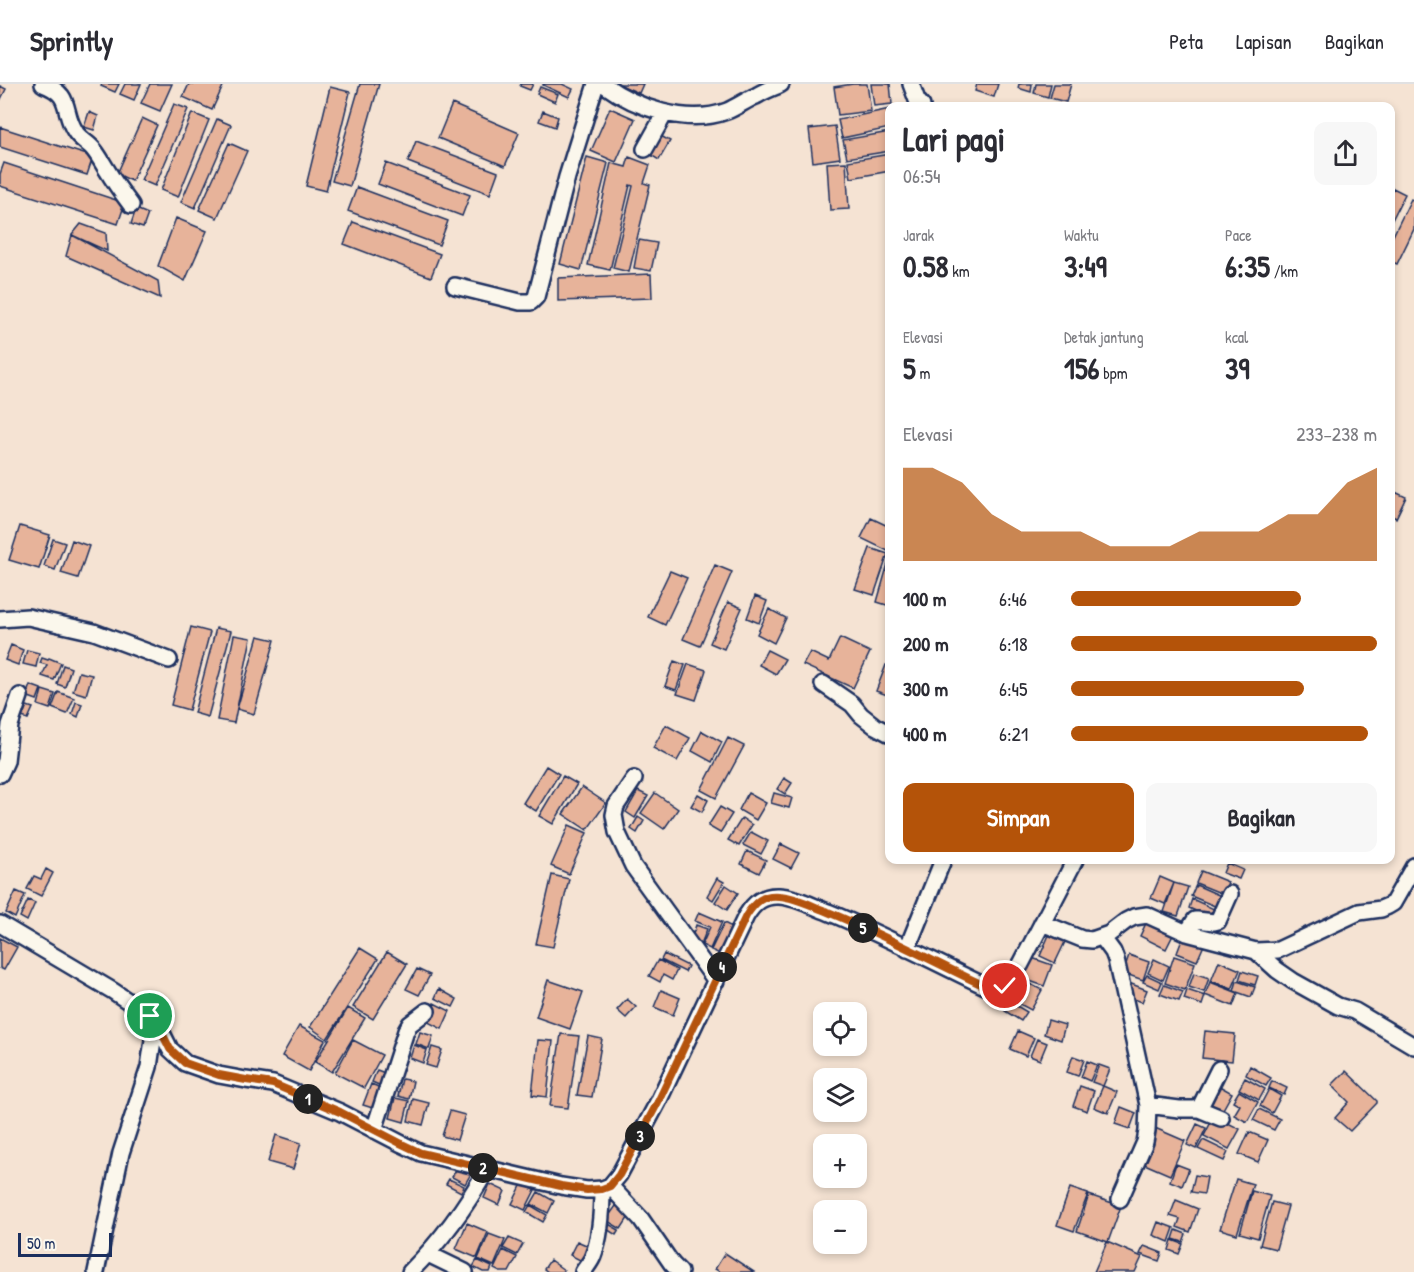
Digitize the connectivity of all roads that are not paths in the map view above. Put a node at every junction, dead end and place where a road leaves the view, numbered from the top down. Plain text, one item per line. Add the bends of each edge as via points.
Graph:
1 (43, 84) edge
2 (596, 84) edge
3 (603, 84) edge
4 (781, 84) edge
5 (910, 84) edge
6 (918, 102) edge
7 (665, 113) junction
8 (645, 149) dead end
9 (130, 204) dead end
10 (455, 286) dead end
11 (0, 619) edge
12 (169, 660) dead end
13 (823, 684) dead end
14 (20, 696) dead end
15 (885, 731) edge
16 (0, 774) edge
17 (634, 779) dead end
18 (941, 864) edge
19 (1073, 864) edge
20 (1414, 866) edge
21 (1230, 894) dead end
22 (1042, 923) junction
23 (0, 924) edge
24 (1187, 933) junction
25 (1102, 937) junction
26 (907, 949) junction
27 (1256, 951) junction
28 (716, 981) junction
29 (427, 1011) dead end
30 (150, 1016) junction
31 (1414, 1046) edge
32 (1219, 1069) dead end
33 (1148, 1105) junction
34 (1199, 1109) junction
35 (1221, 1118) dead end
36 (374, 1130) junction
37 (488, 1169) junction
38 (606, 1188) junction
39 (1120, 1199) dead end
40 (428, 1254) junction
41 (96, 1272) edge
42 (410, 1272) edge
43 (465, 1272) edge
44 (583, 1272) edge
45 (680, 1272) edge

1 - 9 street via 63,98 76,134 94,150
2 - 10 street via 536,297 531,302 520,302
3 - 7 street via 618,95
4 - 7 street via 728,111 694,117
5 - 6 street
7 - 8 street
11 - 12 street via 28,616 94,632
13 - 15 street
14 - 16 street
17 - 28 street via 616,806 617,832 633,866
18 - 26 street
19 - 22 street
20 - 27 street via 1388,906 1359,912 1278,950
21 - 24 street via 1218,921 1195,920
22 - 25 street via 1082,939
22 - 26 street via 1021,964 1000,988 987,987
23 - 30 street
24 - 25 street via 1147,915 1134,917
24 - 27 street
25 - 33 street via 1116,960
26 - 28 street via 795,898 766,896 746,916
27 - 31 street via 1293,981
28 - 38 street via 658,1102 619,1175
29 - 36 street via 406,1031
30 - 36 street via 170,1049 185,1063 219,1075 273,1084
30 - 41 street via 153,1040 149,1067 121,1153
32 - 34 street
33 - 34 street
33 - 39 street via 1145,1142
34 - 35 street
36 - 37 street via 421,1153
37 - 38 street via 561,1186
37 - 40 street
38 - 44 street via 597,1244
38 - 45 street via 641,1220
40 - 42 street
40 - 43 street

